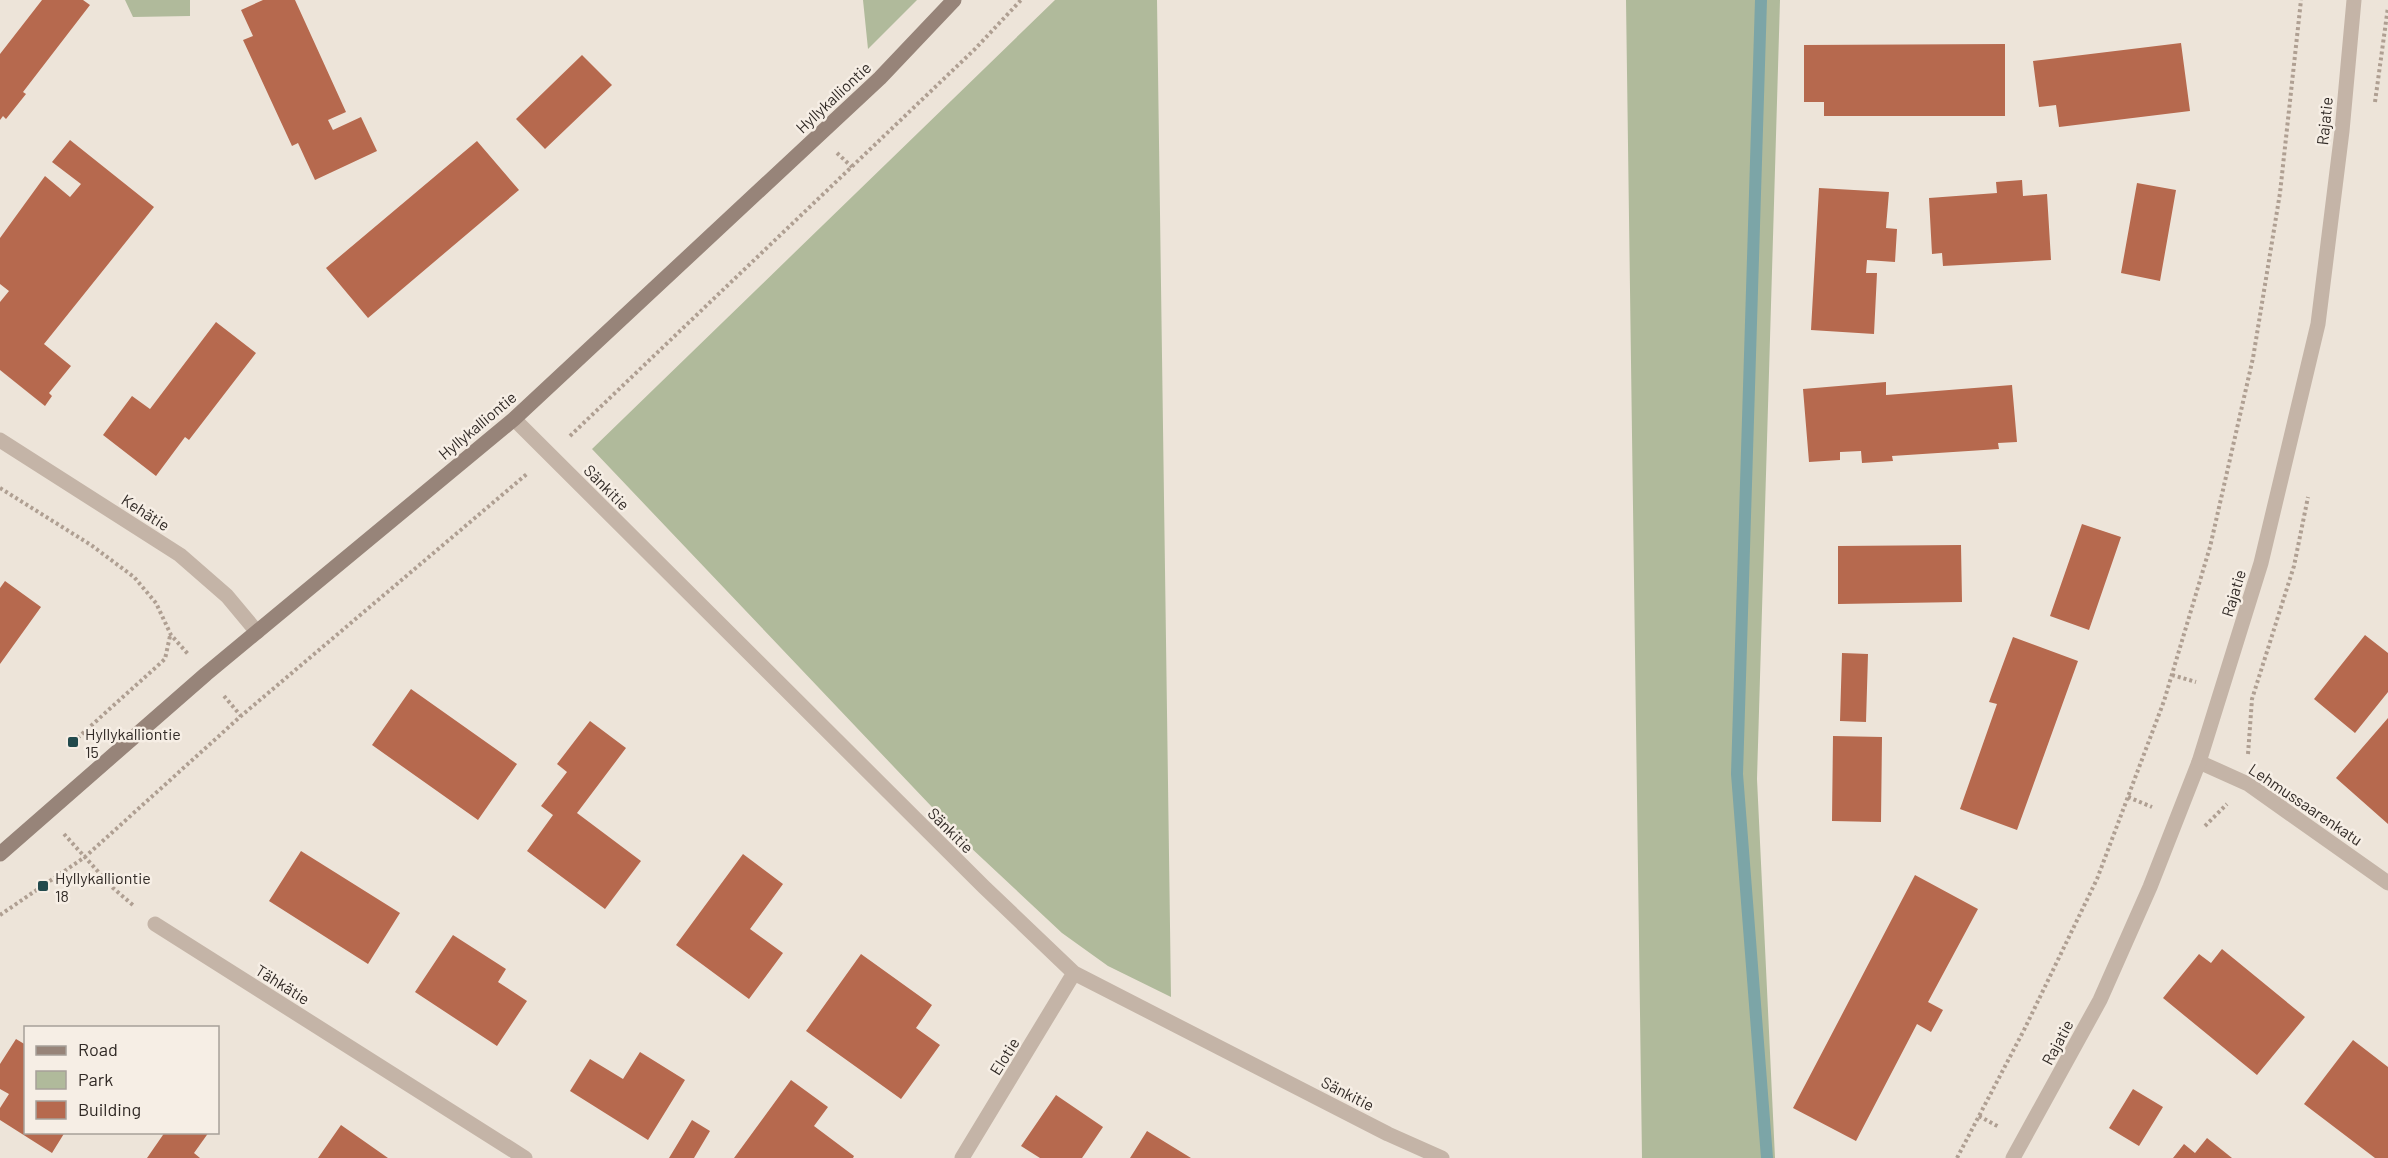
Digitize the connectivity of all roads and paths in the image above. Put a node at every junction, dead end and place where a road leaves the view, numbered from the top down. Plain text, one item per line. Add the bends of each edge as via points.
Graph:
1 (954, 0) edge
2 (1021, 0) edge
3 (2301, 0) edge
4 (2354, 0) edge
5 (514, 419) junction
6 (0, 440) edge
7 (550, 454) junction
8 (0, 488) edge
9 (257, 632) junction
10 (171, 635) junction
11 (206, 674) junction
12 (241, 716) junction
13 (73, 742) dead end
14 (2199, 762) junction
15 (45, 813) junction
16 (0, 854) edge
17 (85, 857) junction
18 (2388, 883) edge
19 (0, 915) edge
20 (155, 924) joint
21 (1074, 972) junction
22 (525, 1158) edge
23 (962, 1158) edge
24 (1442, 1158) edge
25 (1957, 1158) edge
26 (2013, 1158) edge

1 - 5 main road, Hyllykalliontie via 880,78
2 - 7 path via 612,399
3 - 25 path via 2280,193 2253,358 2210,547 2167,692 2097,879
4 - 14 street, Rajatie via 2318,324 2261,563
5 - 7 street, Sänkitie
5 - 9 main road, Hyllykalliontie
6 - 9 street, Kehätie via 180,555 227,596
7 - 12 path
7 - 21 street, Sänkitie
8 - 10 path via 134,576 156,603
9 - 11 main road, Hyllykalliontie
10 - 11 path
10 - 13 path via 165,659
11 - 12 path
11 - 15 main road, Hyllykalliontie
12 - 17 path
14 - 18 street, Lehmussaarenkatu via 2248,784
14 - 26 street, Rajatie via 2100,1000
15 - 16 main road, Hyllykalliontie
15 - 17 path
17 - 19 path
17 - 20 path via 113,888
20 - 22 street, Tähkätie
21 - 23 street, Elotie
21 - 24 street, Sänkitie

